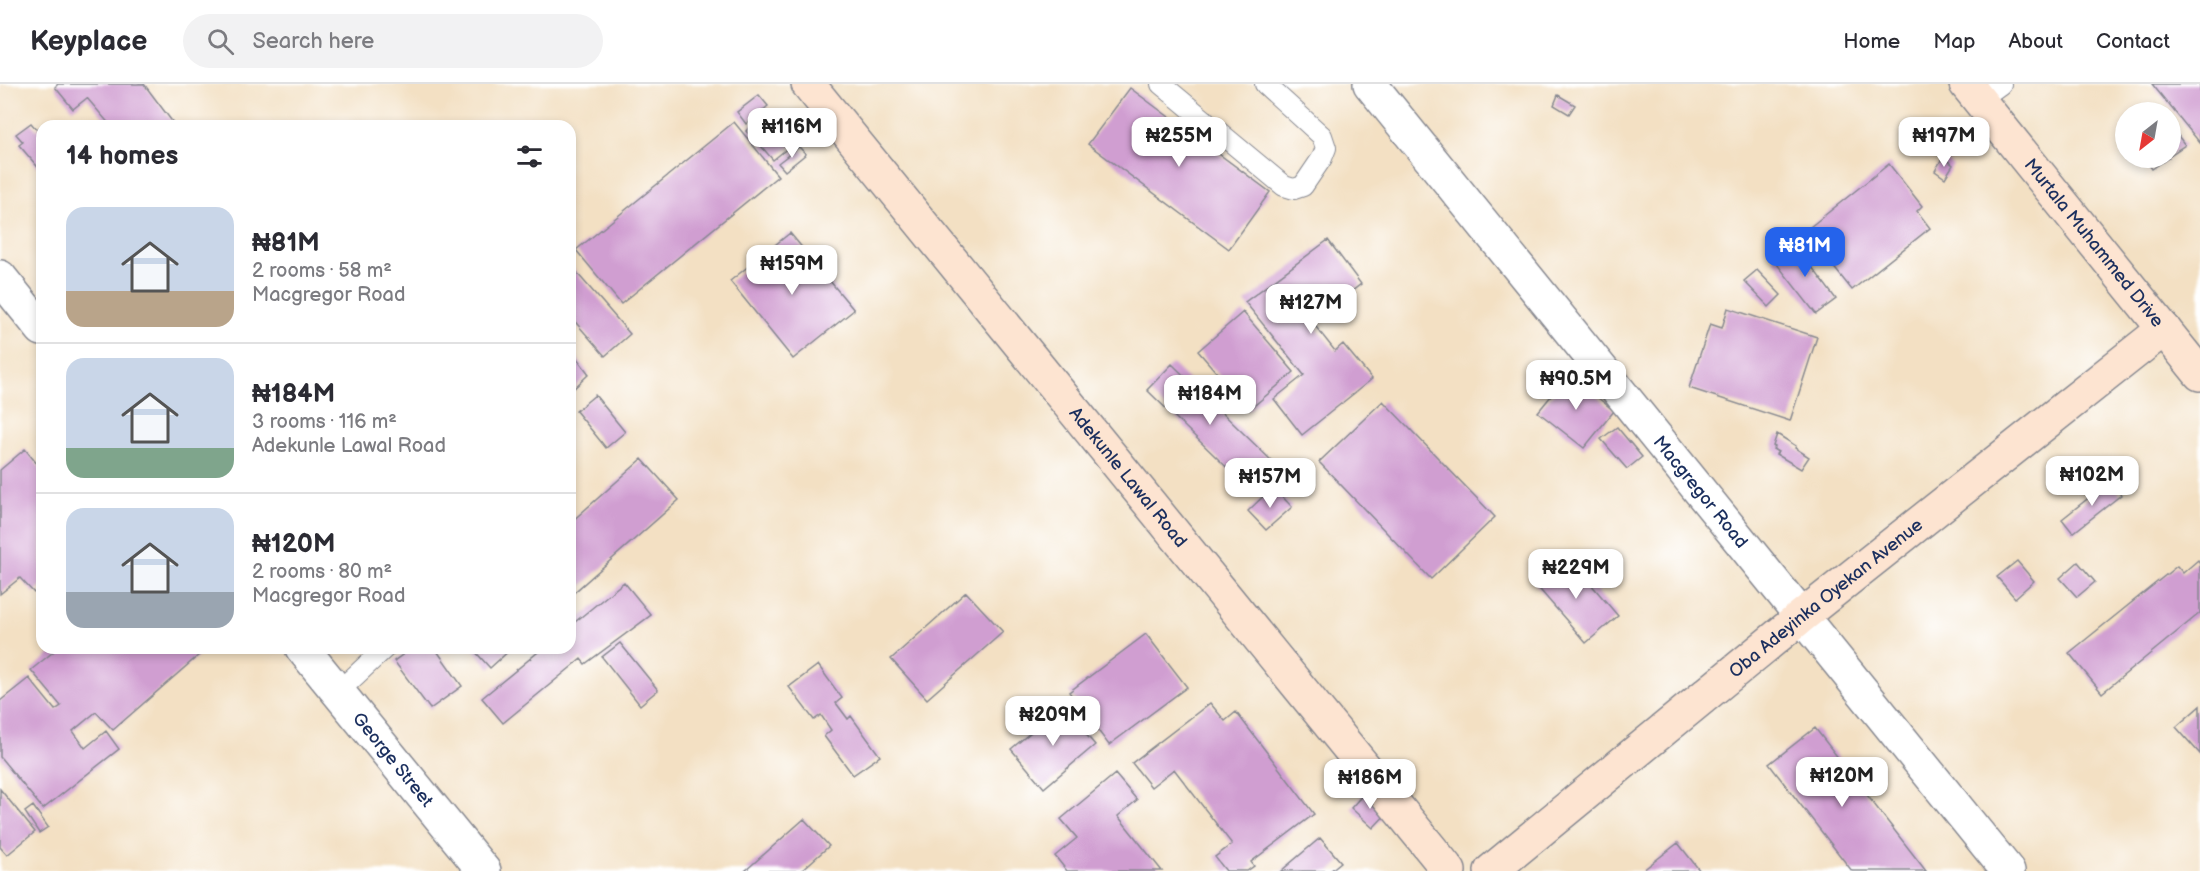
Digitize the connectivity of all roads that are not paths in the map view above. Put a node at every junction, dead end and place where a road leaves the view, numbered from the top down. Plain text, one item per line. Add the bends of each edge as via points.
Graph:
1 (808, 84) edge
2 (1161, 84) edge
3 (1265, 84) edge
4 (1370, 84) edge
5 (1982, 89) edge
6 (0, 277) edge
7 (36, 322) edge
8 (2164, 329) junction
9 (2200, 374) edge
10 (1802, 616) junction
11 (307, 654) edge
12 (379, 654) edge
13 (338, 692) junction
14 (484, 871) edge
15 (1449, 871) edge
16 (1491, 871) edge
17 (2008, 871) edge

1 - 15 main road, Adekunle Lawal Road
2 - 3 lane via 1284,186 1294,189 1303,186 1326,148 1322,136
4 - 10 street, Macgregor Road
5 - 8 main road, Murtala Muhammed Drive
6 - 7 street
8 - 9 main road, Murtala Muhammed Drive
8 - 10 main road, Oba Adeyinka Oyekan Avenue
10 - 16 main road, Oba Adeyinka Oyekan Avenue
10 - 17 street, Macgregor Road
11 - 13 street, George Street
12 - 13 lane
13 - 14 street, George Street

